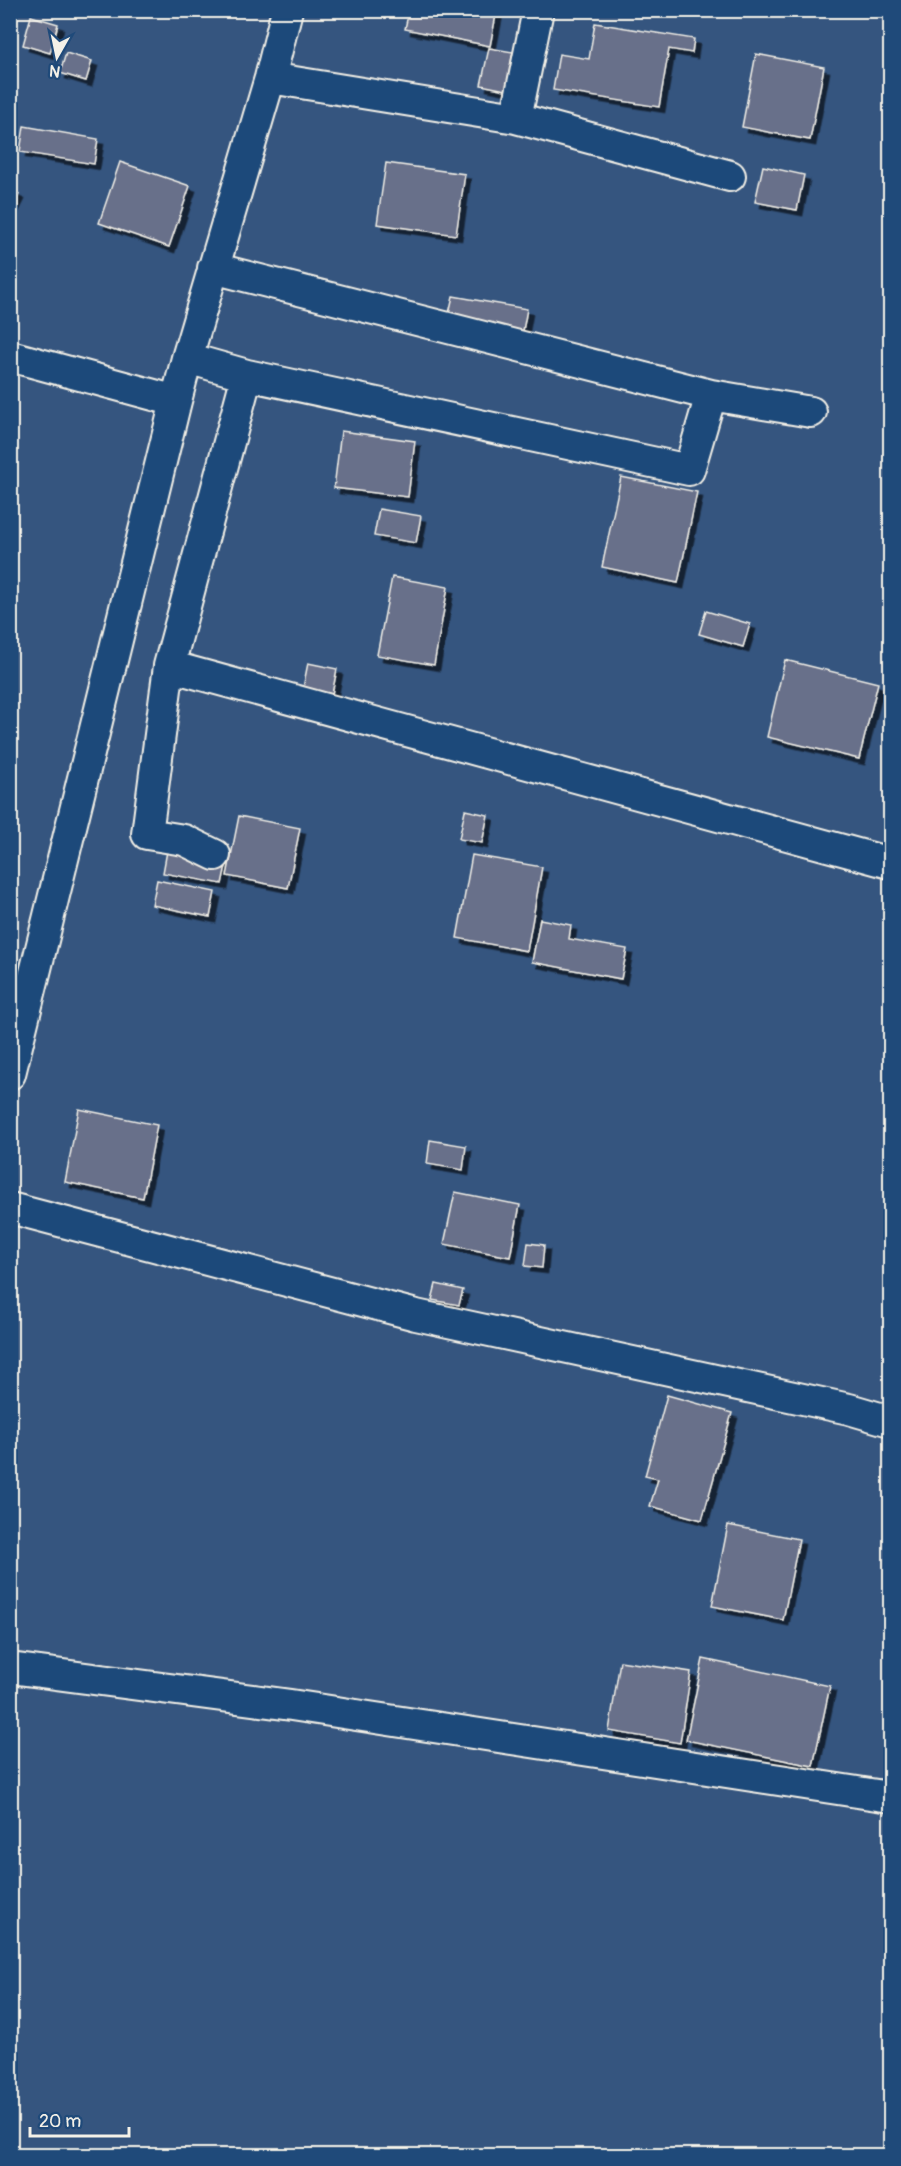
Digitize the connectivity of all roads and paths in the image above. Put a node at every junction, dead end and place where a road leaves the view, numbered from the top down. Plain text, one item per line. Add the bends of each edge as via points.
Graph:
1 (287, 10) edge
2 (538, 10) edge
3 (270, 78) junction
4 (516, 118) junction
5 (730, 176) dead end
6 (213, 268) junction
7 (10, 356) edge
8 (187, 358) junction
9 (247, 375) junction
10 (711, 395) junction
11 (176, 401) junction
12 (812, 412) dead end
13 (169, 666) junction
14 (215, 855) dead end
15 (891, 863) edge
16 (10, 1074) edge
17 (10, 1208) edge
18 (891, 1420) edge
19 (10, 1668) edge
20 (891, 1797) edge

1 - 3 street
2 - 4 street
3 - 4 street
3 - 6 street
4 - 5 street
6 - 8 street
6 - 10 street
7 - 11 street
8 - 9 street
8 - 11 street
9 - 10 street via 688,470
9 - 13 street
10 - 12 street
11 - 16 street
13 - 14 street via 147,834 184,840
13 - 15 street
17 - 18 street via 416,1315
19 - 20 street via 291,1705

